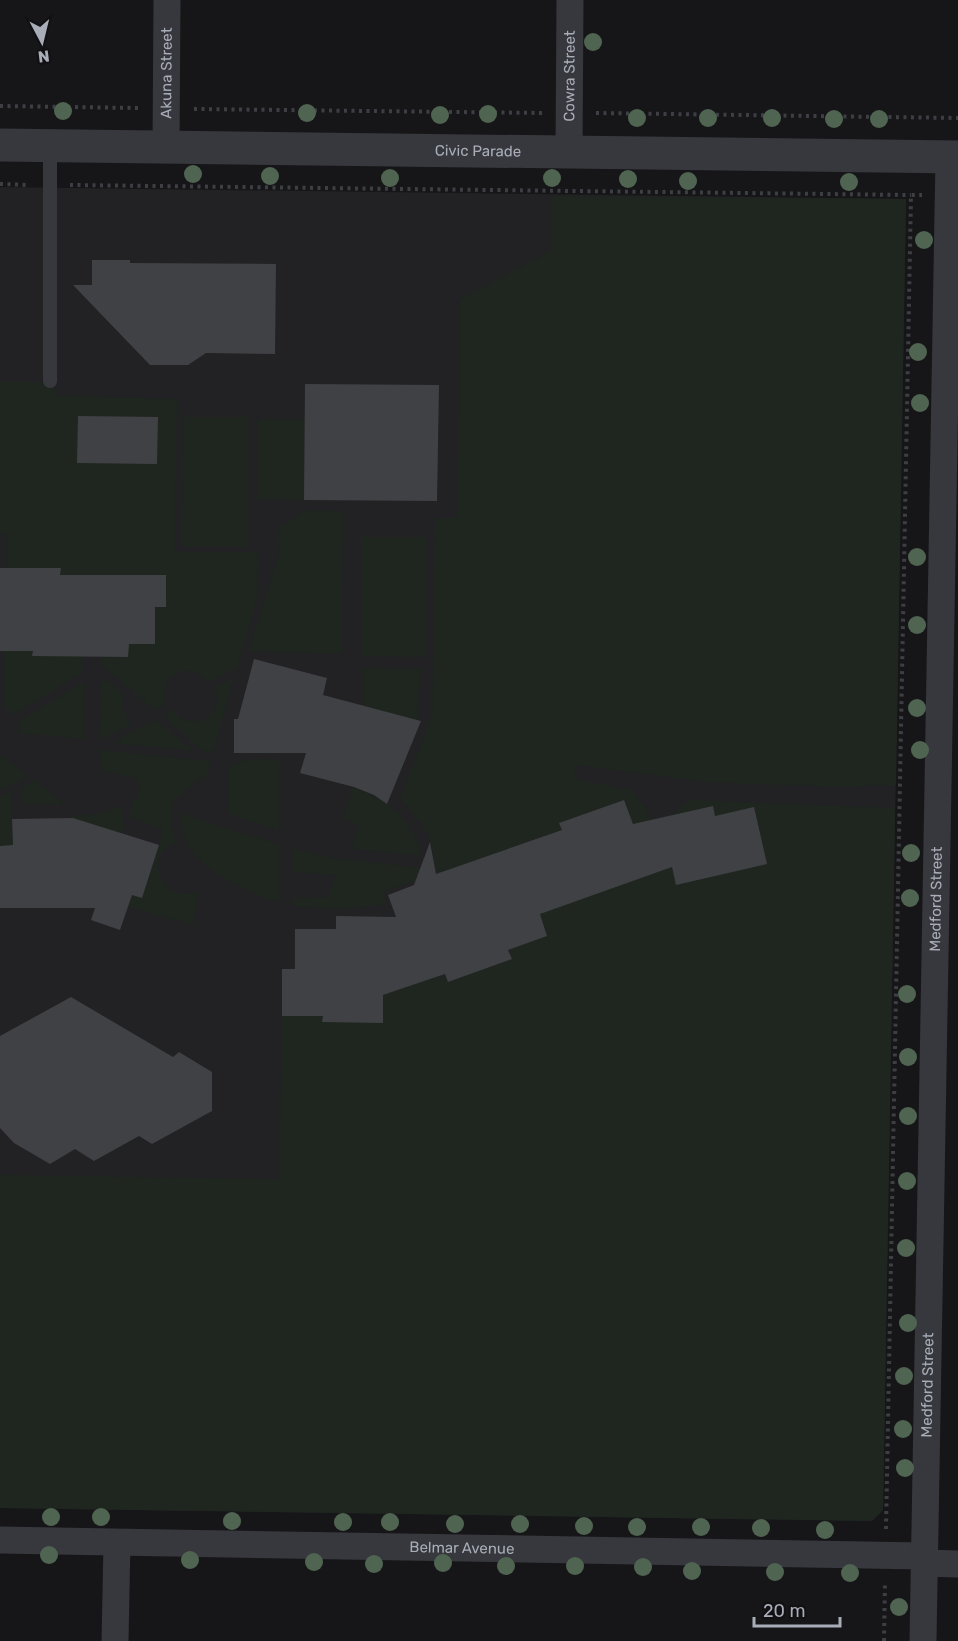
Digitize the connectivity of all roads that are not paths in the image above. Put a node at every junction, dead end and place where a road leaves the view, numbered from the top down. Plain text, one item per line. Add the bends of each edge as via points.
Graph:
1 (167, 0) edge
2 (570, 0) edge
3 (0, 145) edge
4 (50, 145) junction
5 (166, 147) junction
6 (569, 152) junction
7 (954, 157) edge
8 (50, 381) dead end
9 (950, 569) edge
10 (0, 1540) edge
11 (117, 1543) junction
12 (958, 1548) edge
13 (924, 1555) junction
14 (958, 1564) edge
15 (115, 1641) edge
16 (923, 1641) edge

1 - 5 street, Akuna Street
2 - 6 street, Cowra Street
3 - 4 street, Civic Parade
4 - 5 street, Civic Parade
4 - 8 lane
5 - 6 street, Civic Parade
6 - 7 street, Civic Parade
7 - 9 street, Medford Street via 949,196
9 - 13 street, Medford Street
10 - 11 street, Belmar Avenue
11 - 13 street, Belmar Avenue
11 - 15 street
12 - 13 street, Belmar Avenue
13 - 14 street, Belmar Avenue
13 - 16 street, Medford Street

